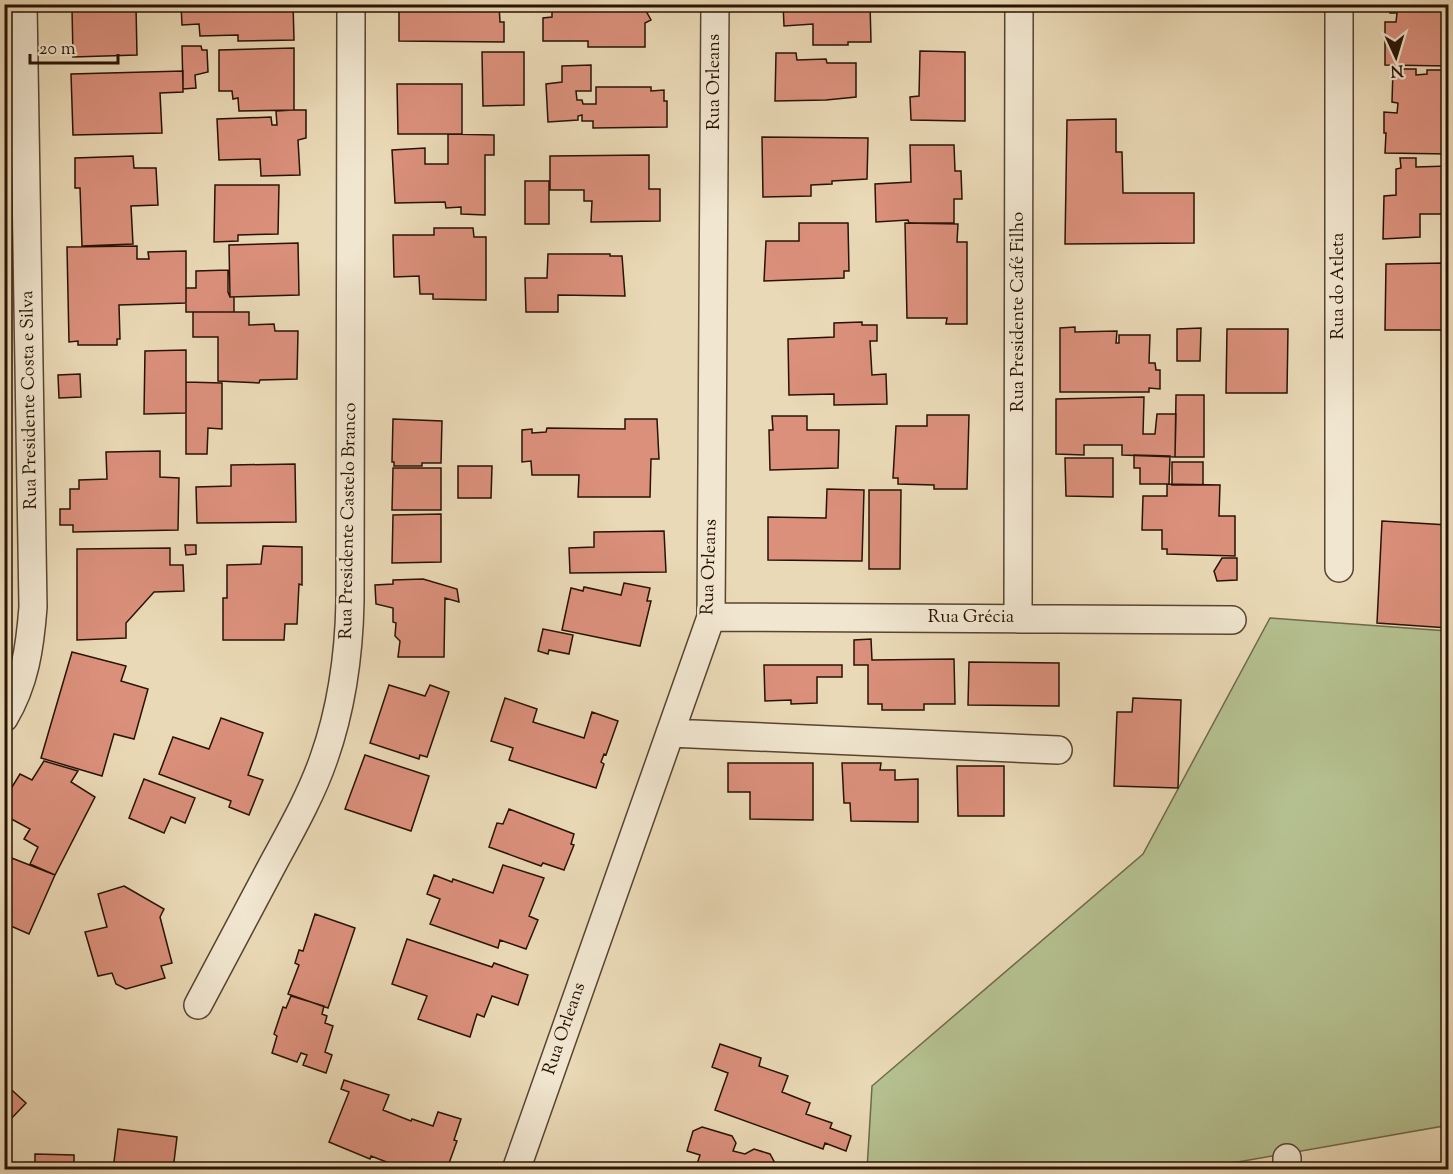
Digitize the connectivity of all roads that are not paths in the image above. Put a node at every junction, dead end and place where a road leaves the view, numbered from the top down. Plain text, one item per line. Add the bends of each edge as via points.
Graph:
1 (23, 4) edge
2 (351, 4) edge
3 (715, 4) edge
4 (1019, 4) edge
5 (1339, 4) edge
6 (1339, 568) dead end
7 (711, 617) junction
8 (1018, 619) junction
9 (1232, 620) dead end
10 (4, 718) edge
11 (670, 733) junction
12 (1058, 750) dead end
13 (198, 1005) dead end
14 (516, 1170) edge

1 - 10 street, Rua Presidente Costa e Silva via 33,607 23,678
2 - 13 street, Rua Presidente Castelo Branco via 350,589 344,680 324,758 303,808
3 - 7 street, Rua Orleans
4 - 8 street, Rua Presidente Café Filho
5 - 6 street, Rua do Atleta
7 - 8 street, Rua Grécia
7 - 11 street, Rua Orleans
8 - 9 street, Rua Grécia
11 - 12 street
11 - 14 street, Rua Orleans

